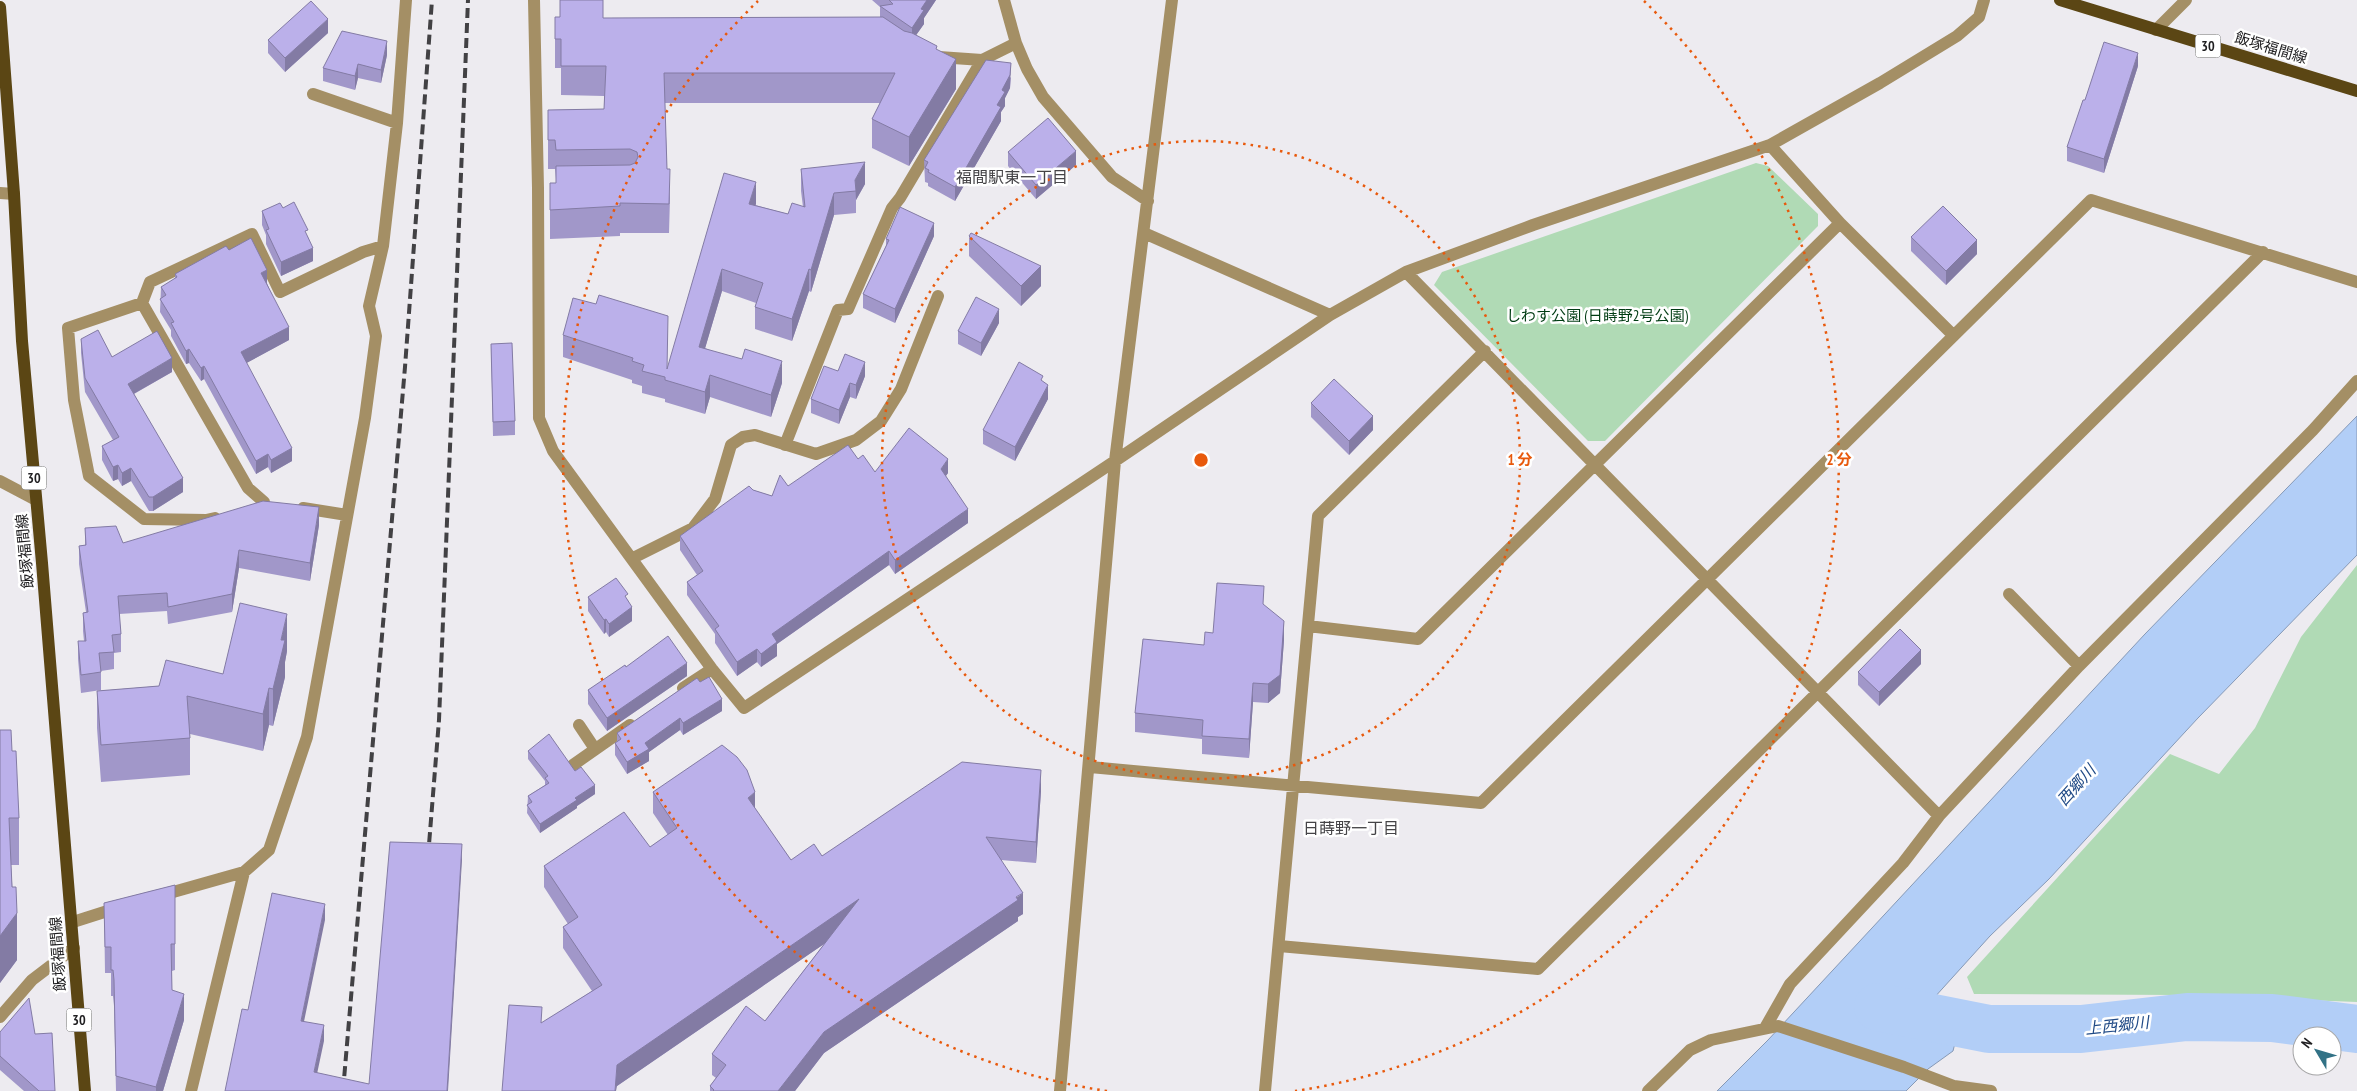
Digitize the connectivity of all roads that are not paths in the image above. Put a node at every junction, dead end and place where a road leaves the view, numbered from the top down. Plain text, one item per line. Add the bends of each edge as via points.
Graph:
1 (406, 0) edge
2 (534, 0) edge
3 (1004, 0) edge
4 (1172, 0) edge
5 (1984, 0) edge
6 (2060, 0) edge
7 (2186, 0) edge
8 (0, 7) edge
9 (2156, 30) junction
10 (1016, 43) junction
11 (925, 56) edge
12 (982, 60) junction
13 (2357, 91) edge
14 (313, 94) dead end
15 (397, 123) junction
16 (1770, 145) junction
17 (0, 194) edge
18 (14, 194) junction
19 (1148, 201) junction
20 (1840, 223) junction
21 (1144, 233) junction
22 (383, 246) junction
23 (2263, 252) junction
24 (1406, 272) junction
25 (2357, 282) edge
26 (938, 296) dead end
27 (142, 303) junction
28 (1330, 315) junction
29 (1953, 335) junction
30 (1485, 351) junction
31 (2357, 381) edge
32 (785, 445) junction
33 (1115, 461) junction
34 (1597, 464) junction
35 (0, 480) edge
36 (36, 500) junction
37 (292, 506) edge
38 (253, 510) edge
39 (347, 514) junction
40 (224, 516) edge
41 (633, 558) junction
42 (1706, 578) junction
43 (2009, 594) dead end
44 (1308, 626) junction
45 (2079, 666) junction
46 (712, 669) junction
47 (1818, 692) junction
48 (673, 695) edge
49 (642, 717) edge
50 (579, 725) dead end
51 (596, 749) junction
52 (573, 765) edge
53 (1090, 767) junction
54 (1293, 786) junction
55 (1939, 816) junction
56 (244, 872) junction
57 (148, 899) edge
58 (129, 904) edge
59 (73, 922) junction
60 (1279, 946) junction
61 (74, 948) junction
62 (0, 1016) edge
63 (1772, 1027) junction
64 (1951, 1088) edge
65 (85, 1091) edge
66 (191, 1091) edge
67 (1060, 1091) edge
68 (1265, 1091) edge
69 (1648, 1091) edge
70 (1991, 1091) edge

1 - 15 street
2 - 41 street via 543,188 539,418 553,451
3 - 10 street
4 - 19 street
5 - 16 street via 1980,17 1957,36
6 - 9 main road, 飯塚福間線 / 30
7 - 9 street
8 - 18 main road, 飯塚福間線 / 30
9 - 13 main road, 飯塚福間線 / 30
10 - 12 street
10 - 19 street via 1043,97 1112,177
11 - 12 street
12 - 32 street via 892,208 848,309 838,310
14 - 15 street
15 - 22 street
16 - 20 street
16 - 24 street via 1533,225
17 - 18 street
18 - 36 main road, 飯塚福間線 / 30 via 22,341
19 - 21 street
20 - 29 street
20 - 34 street
21 - 28 street
21 - 33 street
22 - 27 street via 363,252 280,292 252,234 150,282
22 - 39 street via 369,306 376,336
23 - 25 street
23 - 29 street via 2091,200
23 - 47 street
24 - 28 street
24 - 30 street
26 - 32 street via 901,389 881,421 856,440 816,454
27 - 38 street via 248,488 268,503
27 - 40 street via 68,328 74,400 89,476 144,519 206,520
28 - 33 street
29 - 42 street
30 - 34 street
30 - 44 street via 1318,516
31 - 45 street via 2313,430
32 - 41 street via 755,435 743,437 731,445 715,499 693,528
33 - 46 street via 744,708
33 - 53 street
34 - 42 street
34 - 44 street via 1418,639
35 - 36 street
36 - 59 main road, 飯塚福間線 / 30
37 - 39 street
39 - 56 street via 307,738 269,850
41 - 46 street
42 - 47 street
42 - 54 street via 1480,803
43 - 45 street
44 - 54 street
45 - 55 street
46 - 48 street
47 - 55 street
47 - 60 street via 1538,969
49 - 51 street
50 - 51 street
51 - 52 street
53 - 54 street
53 - 67 street
54 - 60 street
55 - 63 street via 1903,863 1790,984
56 - 57 street
56 - 66 street
58 - 59 street
59 - 61 main road, 飯塚福間線 / 30
60 - 68 street
61 - 62 street via 32,980
61 - 65 main road, 飯塚福間線 / 30
63 - 64 street via 1904,1067
63 - 69 street via 1711,1040 1690,1050
64 - 70 street

